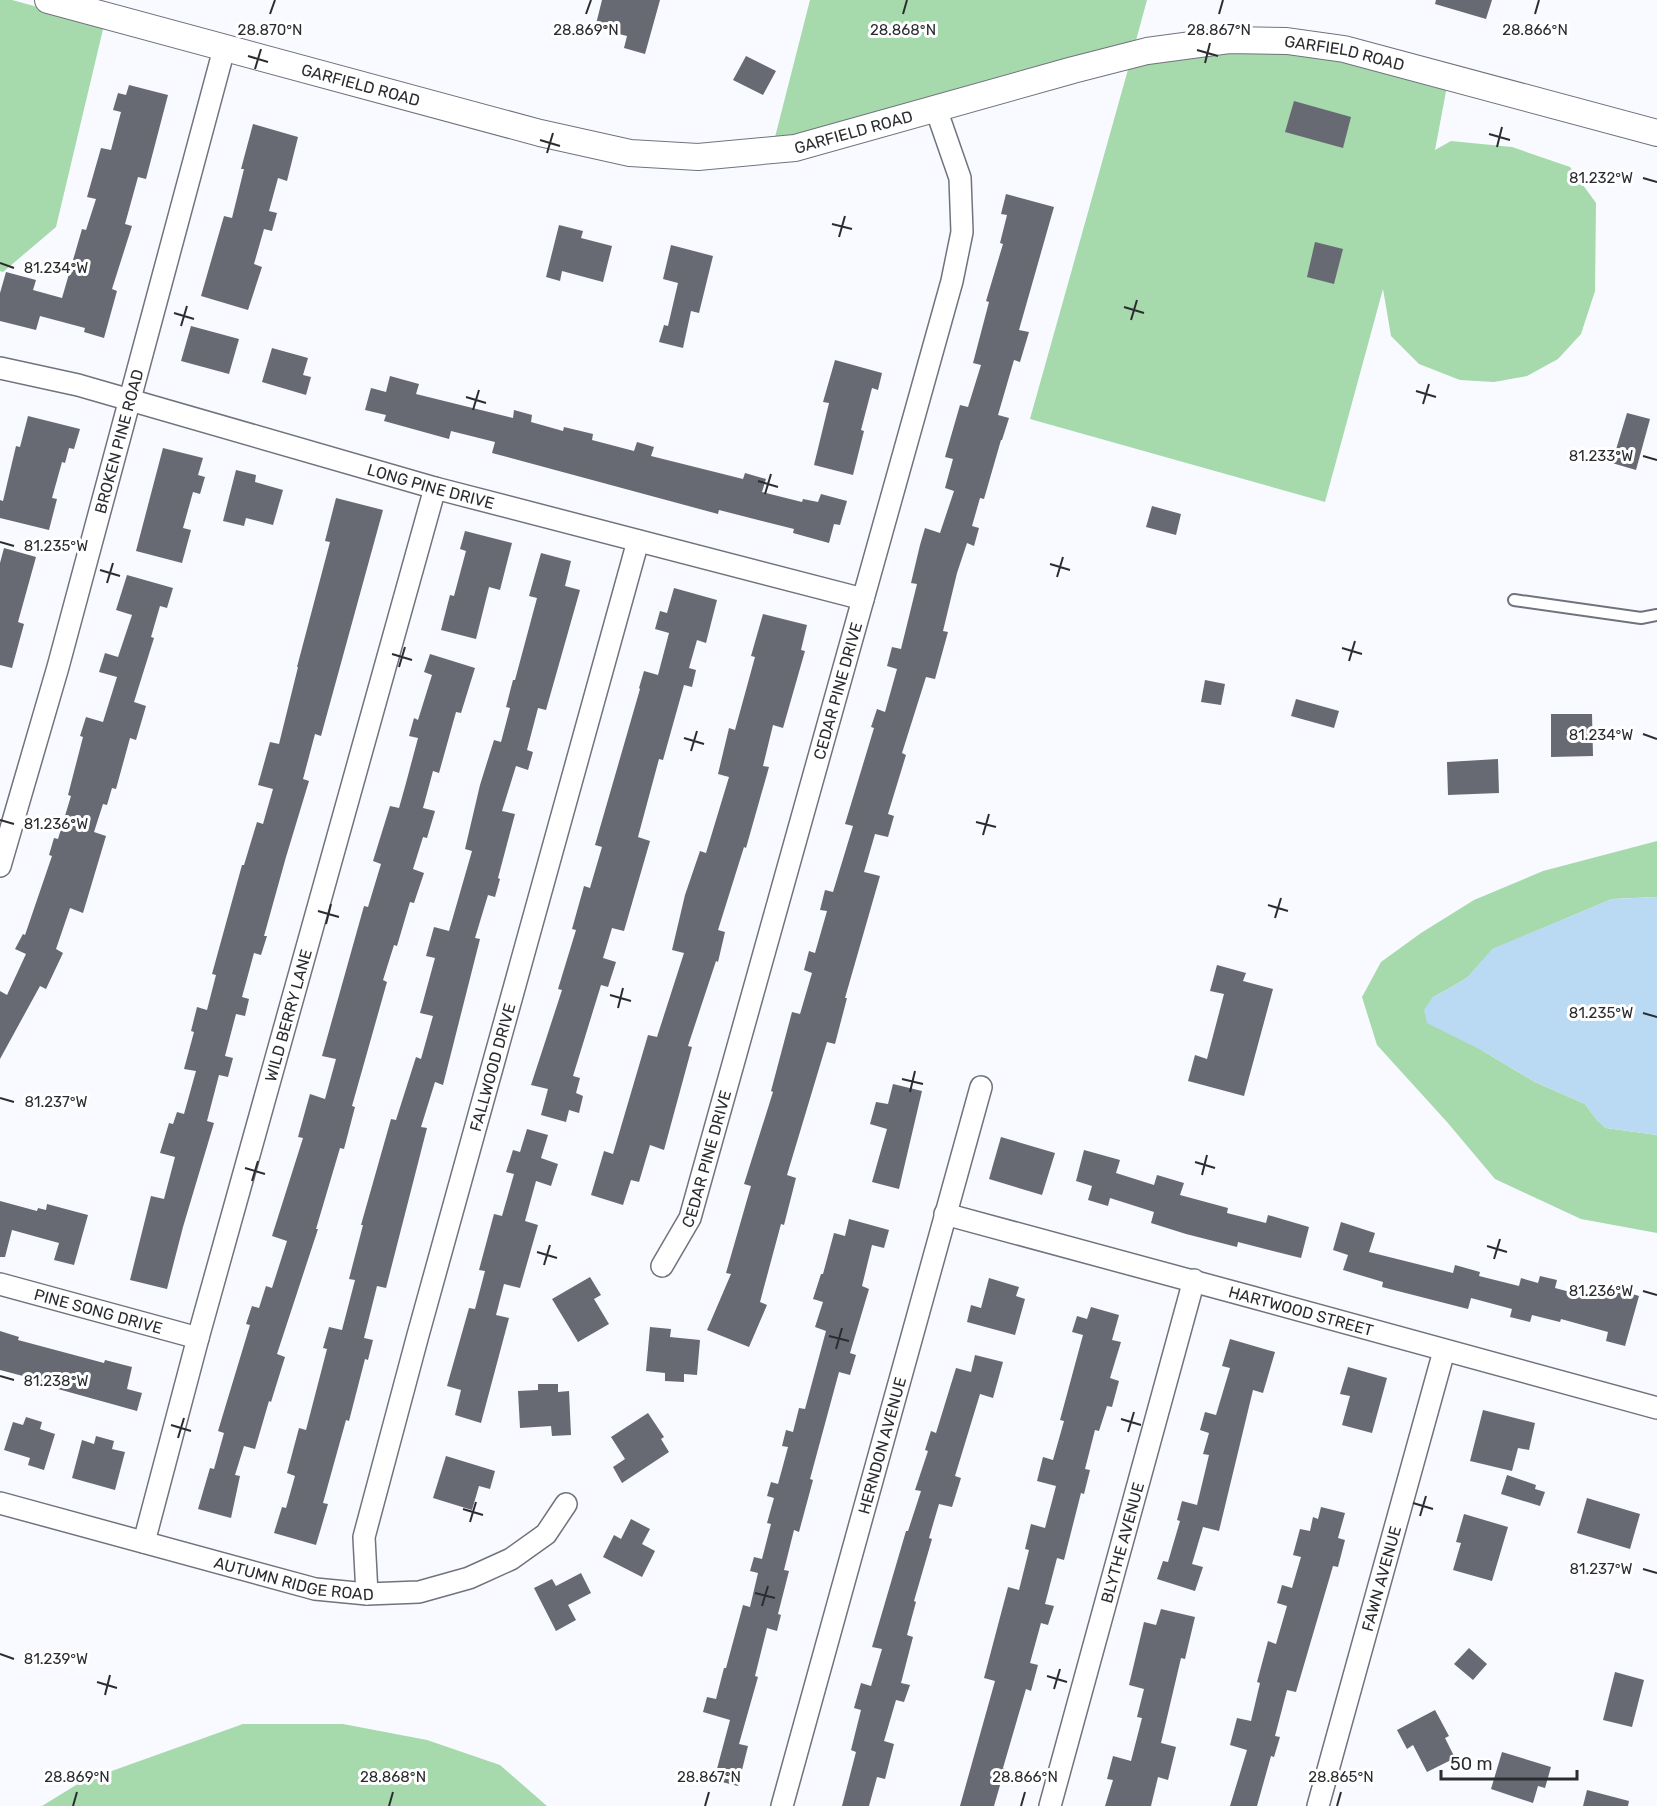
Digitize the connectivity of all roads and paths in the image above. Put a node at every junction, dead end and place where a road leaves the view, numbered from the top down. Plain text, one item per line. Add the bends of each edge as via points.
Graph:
1 (48, 0) edge
2 (224, 49) junction
3 (936, 109) junction
4 (1657, 133) edge
5 (0, 368) edge
6 (130, 400) junction
7 (435, 488) junction
8 (638, 541) junction
9 (863, 599) junction
10 (1514, 600) dead end
11 (1657, 615) edge
12 (0, 867) edge
13 (981, 1087) dead end
14 (945, 1214) junction
15 (662, 1266) dead end
16 (1194, 1280) junction
17 (0, 1284) edge
18 (198, 1338) junction
19 (1444, 1351) junction
20 (1657, 1408) edge
21 (0, 1503) edge
22 (566, 1504) dead end
23 (144, 1542) junction
24 (367, 1594) junction
25 (782, 1806) edge
26 (1050, 1806) edge
27 (1318, 1806) edge

1 - 2 street, GARFIELD ROAD
2 - 3 street, GARFIELD ROAD via 630,153 698,157 795,148
2 - 6 street, BROKEN PINE ROAD
3 - 4 street, GARFIELD ROAD via 1147,51 1229,40 1287,41 1344,49
3 - 9 street, CEDAR PINE DRIVE via 960,178 962,232 933,354
5 - 6 street, LONG PINE DRIVE
6 - 7 street, LONG PINE DRIVE
6 - 12 street, BROKEN PINE ROAD
7 - 8 street, LONG PINE DRIVE
7 - 18 street, WILD BERRY LANE
8 - 9 street, LONG PINE DRIVE
8 - 24 street, FALLWOOD DRIVE via 364,1537
9 - 15 street, CEDAR PINE DRIVE via 690,1218
10 - 11 lane via 1641,618
13 - 14 street, HERNDON AVENUE
14 - 16 street, HARTWOOD STREET
14 - 25 street, HERNDON AVENUE
16 - 19 street, HARTWOOD STREET
16 - 26 street, BLYTHE AVENUE
17 - 18 street, PINE SONG DRIVE
18 - 23 street, WILD BERRY LANE
19 - 20 street, HARTWOOD STREET
19 - 27 street, FAWN AVENUE
21 - 23 street, AUTUMN RIDGE ROAD
22 - 24 street, AUTUMN RIDGE ROAD via 546,1534 511,1559 469,1578 419,1592
23 - 24 street, AUTUMN RIDGE ROAD via 315,1589

